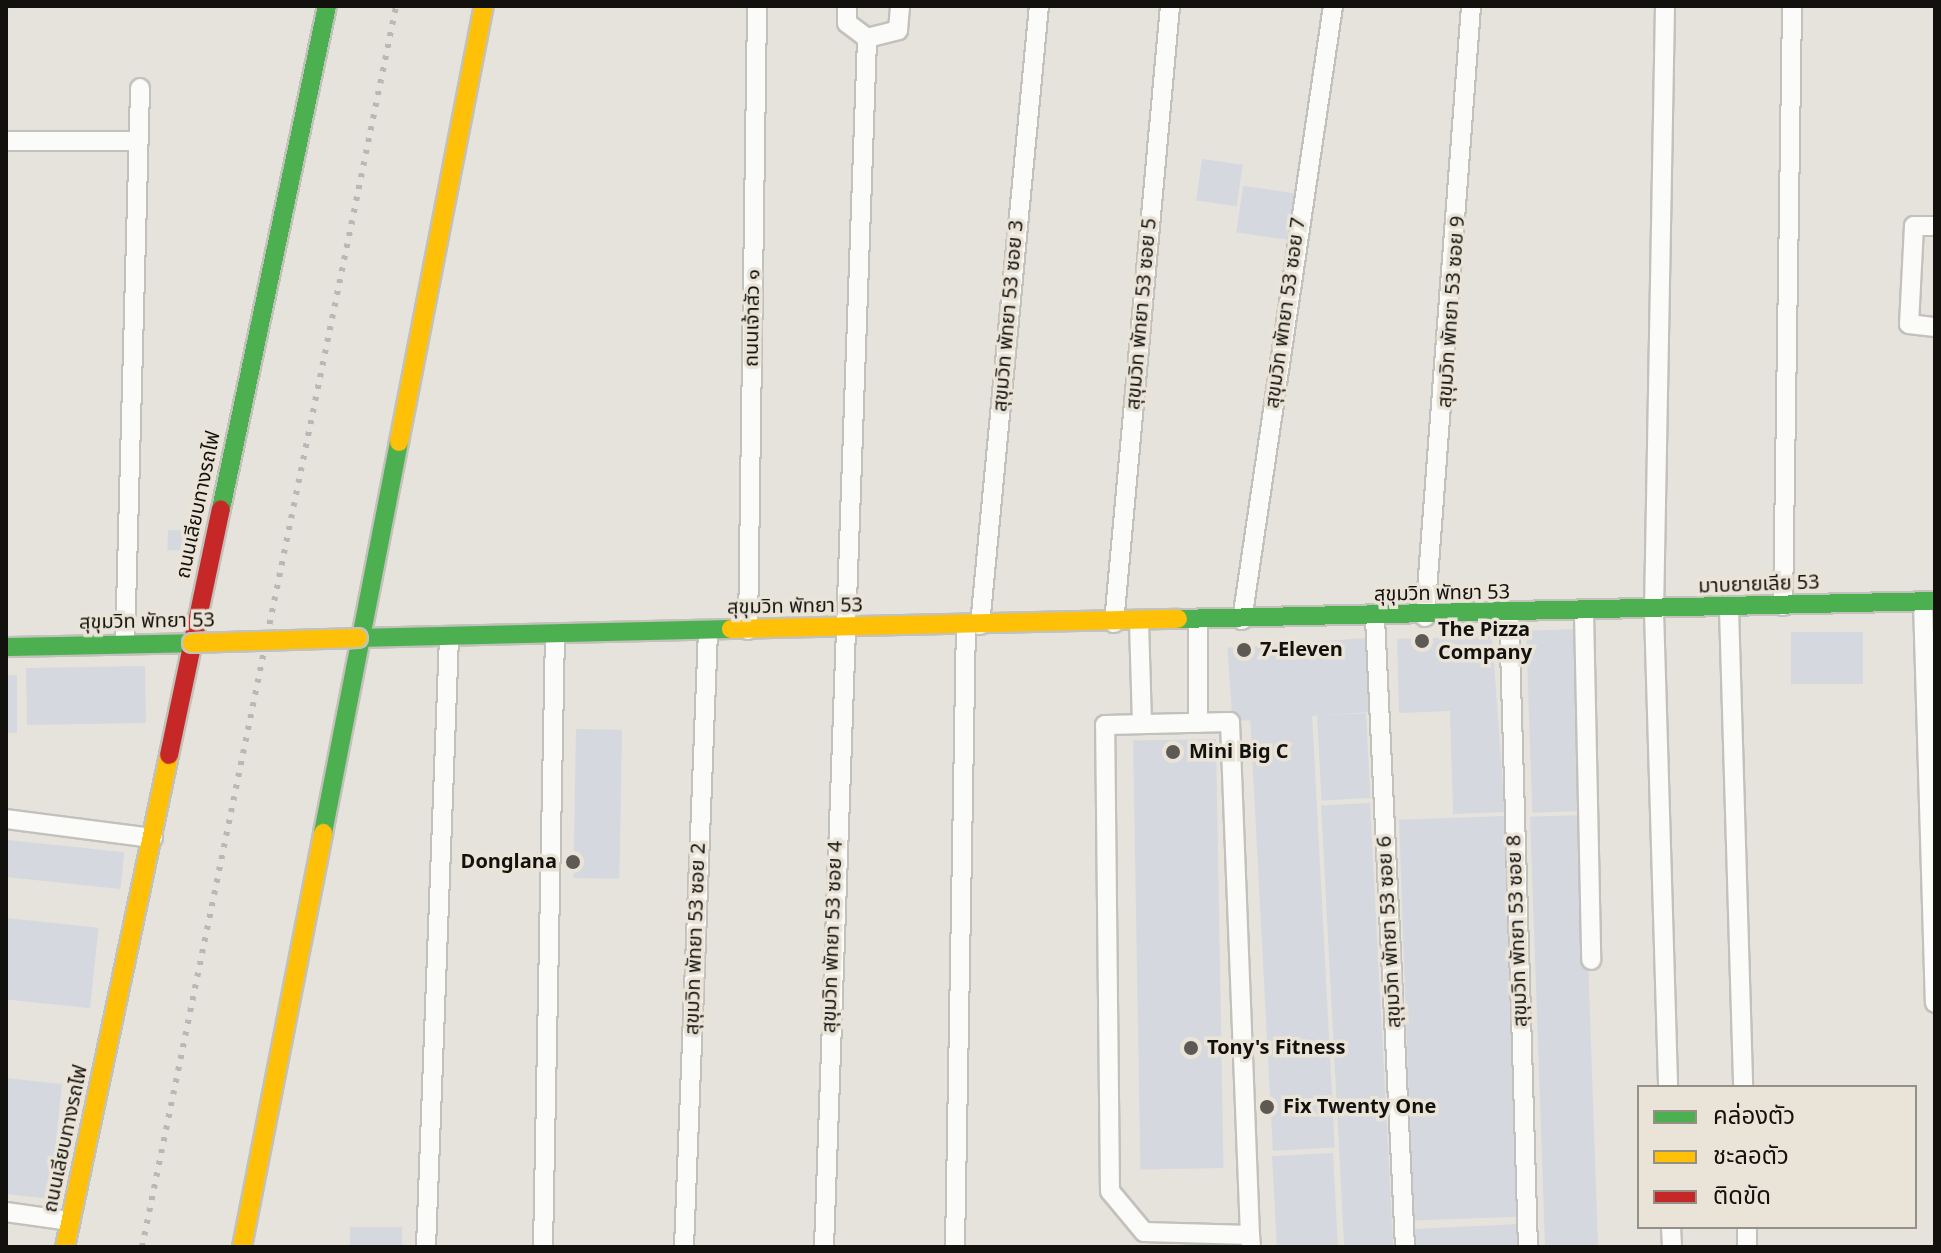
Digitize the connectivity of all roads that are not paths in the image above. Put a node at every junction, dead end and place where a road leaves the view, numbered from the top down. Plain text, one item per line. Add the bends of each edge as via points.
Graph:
1 (327, 6) edge
2 (484, 6) edge
3 (757, 6) edge
4 (847, 6) edge
5 (900, 6) edge
6 (1039, 6) edge
7 (1170, 6) edge
8 (1333, 6) edge
9 (1471, 6) edge
10 (1665, 6) edge
11 (1792, 6) edge
12 (867, 38) junction
13 (140, 88) dead end
14 (6, 141) edge
15 (137, 141) junction
16 (1935, 226) edge
17 (1935, 327) edge
18 (1929, 601) edge
19 (1783, 606) junction
20 (1729, 609) junction
21 (1654, 611) junction
22 (1584, 613) junction
23 (1509, 615) junction
24 (1425, 617) junction
25 (1375, 618) junction
26 (1242, 620) junction
27 (1198, 621) junction
28 (1139, 622) junction
29 (1114, 623) junction
30 (973, 626) junction
31 (843, 628) junction
32 (748, 630) junction
33 (708, 631) junction
34 (555, 634) junction
35 (449, 636) junction
36 (358, 638) junction
37 (192, 643) junction
38 (125, 644) junction
39 (6, 647) edge
40 (1198, 723) junction
41 (1142, 724) junction
42 (6, 819) edge
43 (153, 838) junction
44 (1591, 960) dead end
45 (1935, 1003) edge
46 (1668, 1085) edge
47 (1743, 1085) edge
48 (6, 1212) edge
49 (70, 1221) junction
50 (1251, 1241) edge
51 (1167, 1242) edge
52 (65, 1247) edge
53 (242, 1247) edge
54 (426, 1247) edge
55 (543, 1247) edge
56 (684, 1247) edge
57 (824, 1247) edge
58 (955, 1247) edge
59 (1405, 1247) edge
60 (1528, 1247) edge

1 - 37 street, ถนนเลียบทางรถไฟ
2 - 36 street
3 - 32 street, ถนนเจ้าสัว ๑
4 - 12 street via 847,23
5 - 12 street via 898,30
6 - 30 street, สุขุมวิท พัทยา 53 ซอย 3
7 - 29 street, สุขุมวิท พัทยา 53 ซอย 5
8 - 26 street, สุขุมวิท พัทยา 53 ซอย 7
9 - 24 street, สุขุมวิท พัทยา 53 ซอย 9
10 - 21 street
11 - 19 street
12 - 31 street, สุขุมวิท พัทยา 53 ซอย 4
13 - 15 street
14 - 15 street
15 - 38 street
16 - 17 street via 1914,226 1909,324
18 - 19 street, มาบยายเลีย 53
18 - 45 street
19 - 20 street, มาบยายเลีย 53
20 - 21 street, มาบยายเลีย 53
20 - 47 street
21 - 22 street, มาบยายเลีย 53
21 - 46 street
22 - 23 street, สุขุมวิท พัทยา 53
22 - 44 street
23 - 24 street, สุขุมวิท พัทยา 53
23 - 60 street, สุขุมวิท พัทยา 53 ซอย 8
24 - 25 street, สุขุมวิท พัทยา 53
25 - 26 street, สุขุมวิท พัทยา 53
25 - 59 street, สุขุมวิท พัทยา 53 ซอย 6
26 - 27 street, สุขุมวิท พัทยา 53
27 - 28 street, สุขุมวิท พัทยา 53
27 - 40 street
28 - 29 street, สุขุมวิท พัทยา 53
28 - 41 street
29 - 30 street, สุขุมวิท พัทยา 53
30 - 31 street, สุขุมวิท พัทยา 53
30 - 58 street, สุขุมวิท พัทยา 53 ซอย 3
31 - 32 street, สุขุมวิท พัทยา 53
31 - 57 street, สุขุมวิท พัทยา 53 ซอย 4
32 - 33 street, สุขุมวิท พัทยา 53
33 - 34 street, สุขุมวิท พัทยา 53
33 - 56 street, สุขุมวิท พัทยา 53 ซอย 2
34 - 35 street, สุขุมวิท พัทยา 53
34 - 55 street
35 - 36 street, สุขุมวิท พัทยา 53
35 - 54 street
36 - 37 street, สุขุมวิท พัทยา 53, bridge
36 - 53 street
37 - 38 street, สุขุมวิท พัทยา 53
37 - 43 street, ถนนเลียบทางรถไฟ
38 - 39 street, สุขุมวิท พัทยา 53
40 - 41 street
40 - 50 street via 1230,722
41 - 51 street via 1105,725 1104,1167 1124,1214 1144,1232
42 - 43 street
43 - 49 street, ถนนเลียบทางรถไฟ
48 - 49 street
49 - 52 street, ถนนเลียบทางรถไฟ
50 - 51 street

